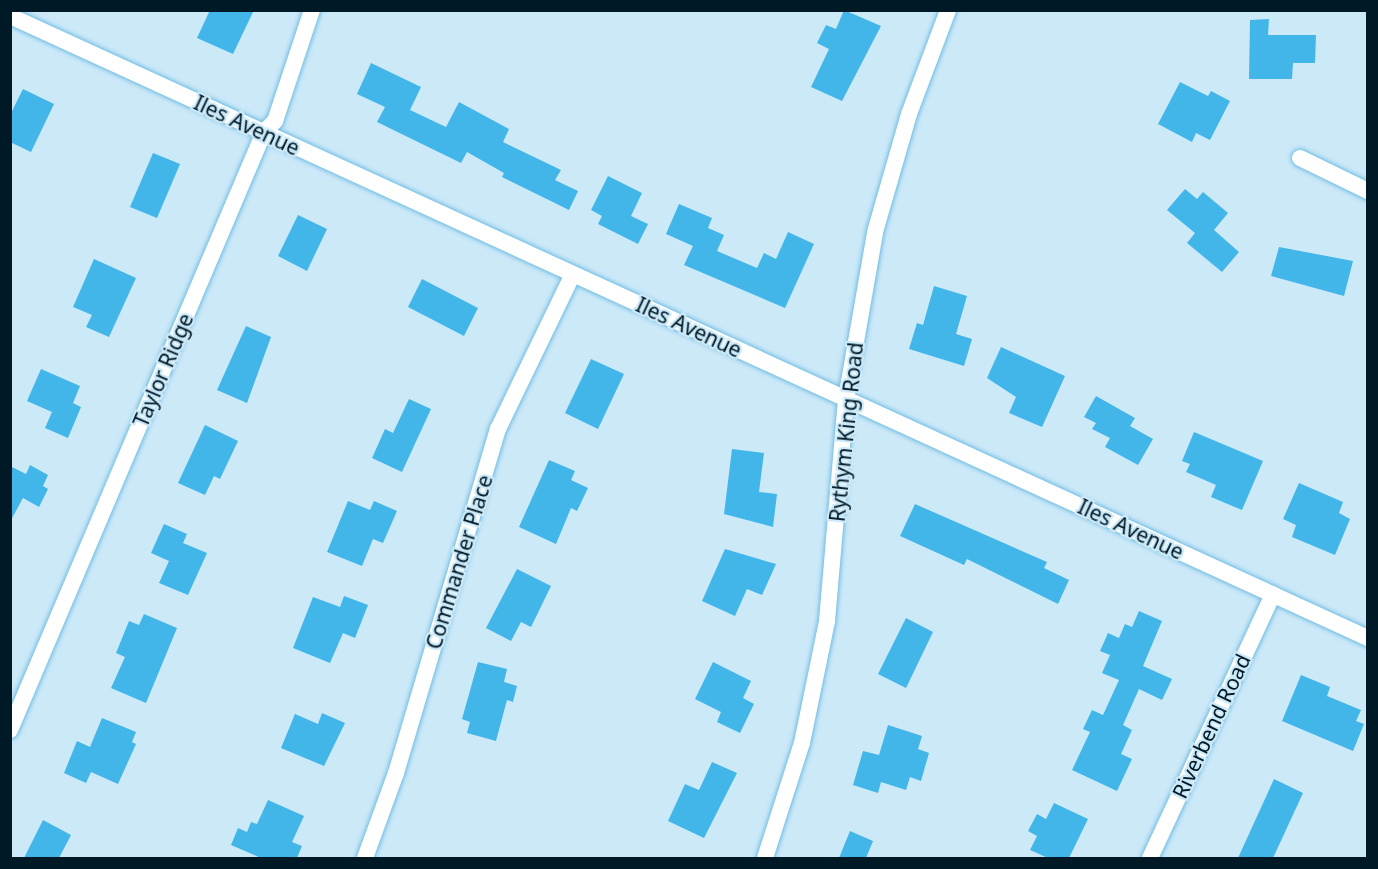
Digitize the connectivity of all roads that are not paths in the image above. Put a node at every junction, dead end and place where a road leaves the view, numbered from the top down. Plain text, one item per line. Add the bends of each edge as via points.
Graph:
1 (312, 10) edge
2 (948, 10) edge
3 (10, 16) edge
4 (264, 132) junction
5 (1300, 158) dead end
6 (1368, 191) edge
7 (573, 274) junction
8 (846, 399) junction
9 (1273, 594) junction
10 (1368, 638) edge
11 (10, 730) edge
12 (365, 858) edge
13 (765, 858) edge
14 (1150, 858) edge

1 - 4 street, Taylor Ridge via 275,121
2 - 8 street, Rythym King Road via 909,114 875,232
3 - 4 street, Iles Avenue
4 - 7 street, Iles Avenue
4 - 11 street, Taylor Ridge
5 - 6 street
7 - 8 street, Iles Avenue
7 - 12 street, Commander Place via 498,429 396,774
8 - 9 street, Iles Avenue
8 - 13 street, Rythym King Road via 827,621 802,742
9 - 10 street, Iles Avenue
9 - 14 street, Riverbend Road

